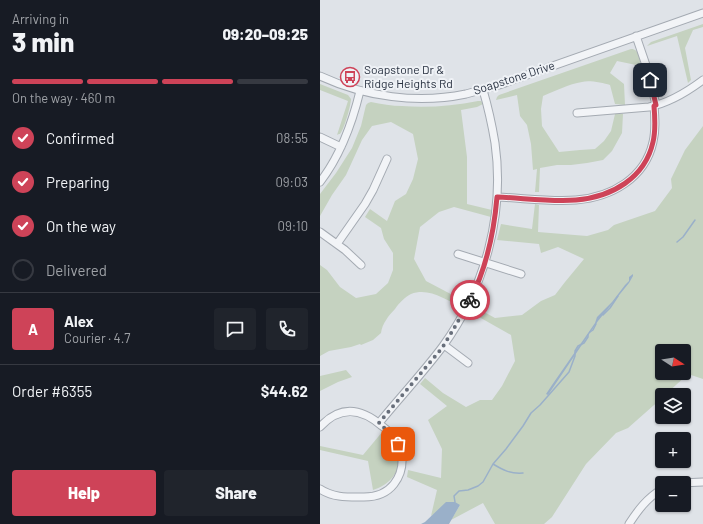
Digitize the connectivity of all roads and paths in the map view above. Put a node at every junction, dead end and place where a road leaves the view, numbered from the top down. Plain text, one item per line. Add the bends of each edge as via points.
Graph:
1 (703, 13) edge
2 (636, 36) junction
3 (320, 76) edge
4 (703, 80) edge
5 (483, 90) junction
6 (360, 91) junction
7 (655, 105) junction
8 (577, 113) dead end
9 (320, 137) edge
10 (341, 148) junction
11 (387, 159) dead end
12 (320, 182) edge
13 (497, 197) junction
14 (320, 232) edge
15 (337, 244) junction
16 (458, 254) dead end
17 (485, 263) junction
18 (361, 265) dead end
19 (521, 274) dead end
20 (444, 345) junction
21 (468, 363) dead end
22 (379, 423) junction
23 (320, 427) edge
24 (703, 482) edge
25 (691, 483) edge
26 (320, 489) edge
27 (655, 493) edge
28 (629, 524) edge

1 - 2 street, Soapstone Drive
2 - 5 street, Soapstone Drive
2 - 7 street via 648,71
3 - 6 street, Soapstone Drive
4 - 7 street via 670,100
5 - 6 street, Soapstone Drive via 431,98 390,96
5 - 13 street via 495,143
6 - 10 street via 353,119
7 - 8 street
7 - 13 street via 654,141 647,160 621,187 602,195 577,200
9 - 10 street
10 - 12 street
11 - 15 street via 365,204
13 - 17 street via 494,227
14 - 15 street
15 - 18 street
16 - 17 street
17 - 19 street
17 - 20 street via 469,302
20 - 21 street
20 - 22 street
22 - 23 street via 370,416 350,412 336,415
22 - 26 street via 394,437 401,450 401,471 391,487 380,494 367,497 330,495
24 - 25 street
27 - 28 street

